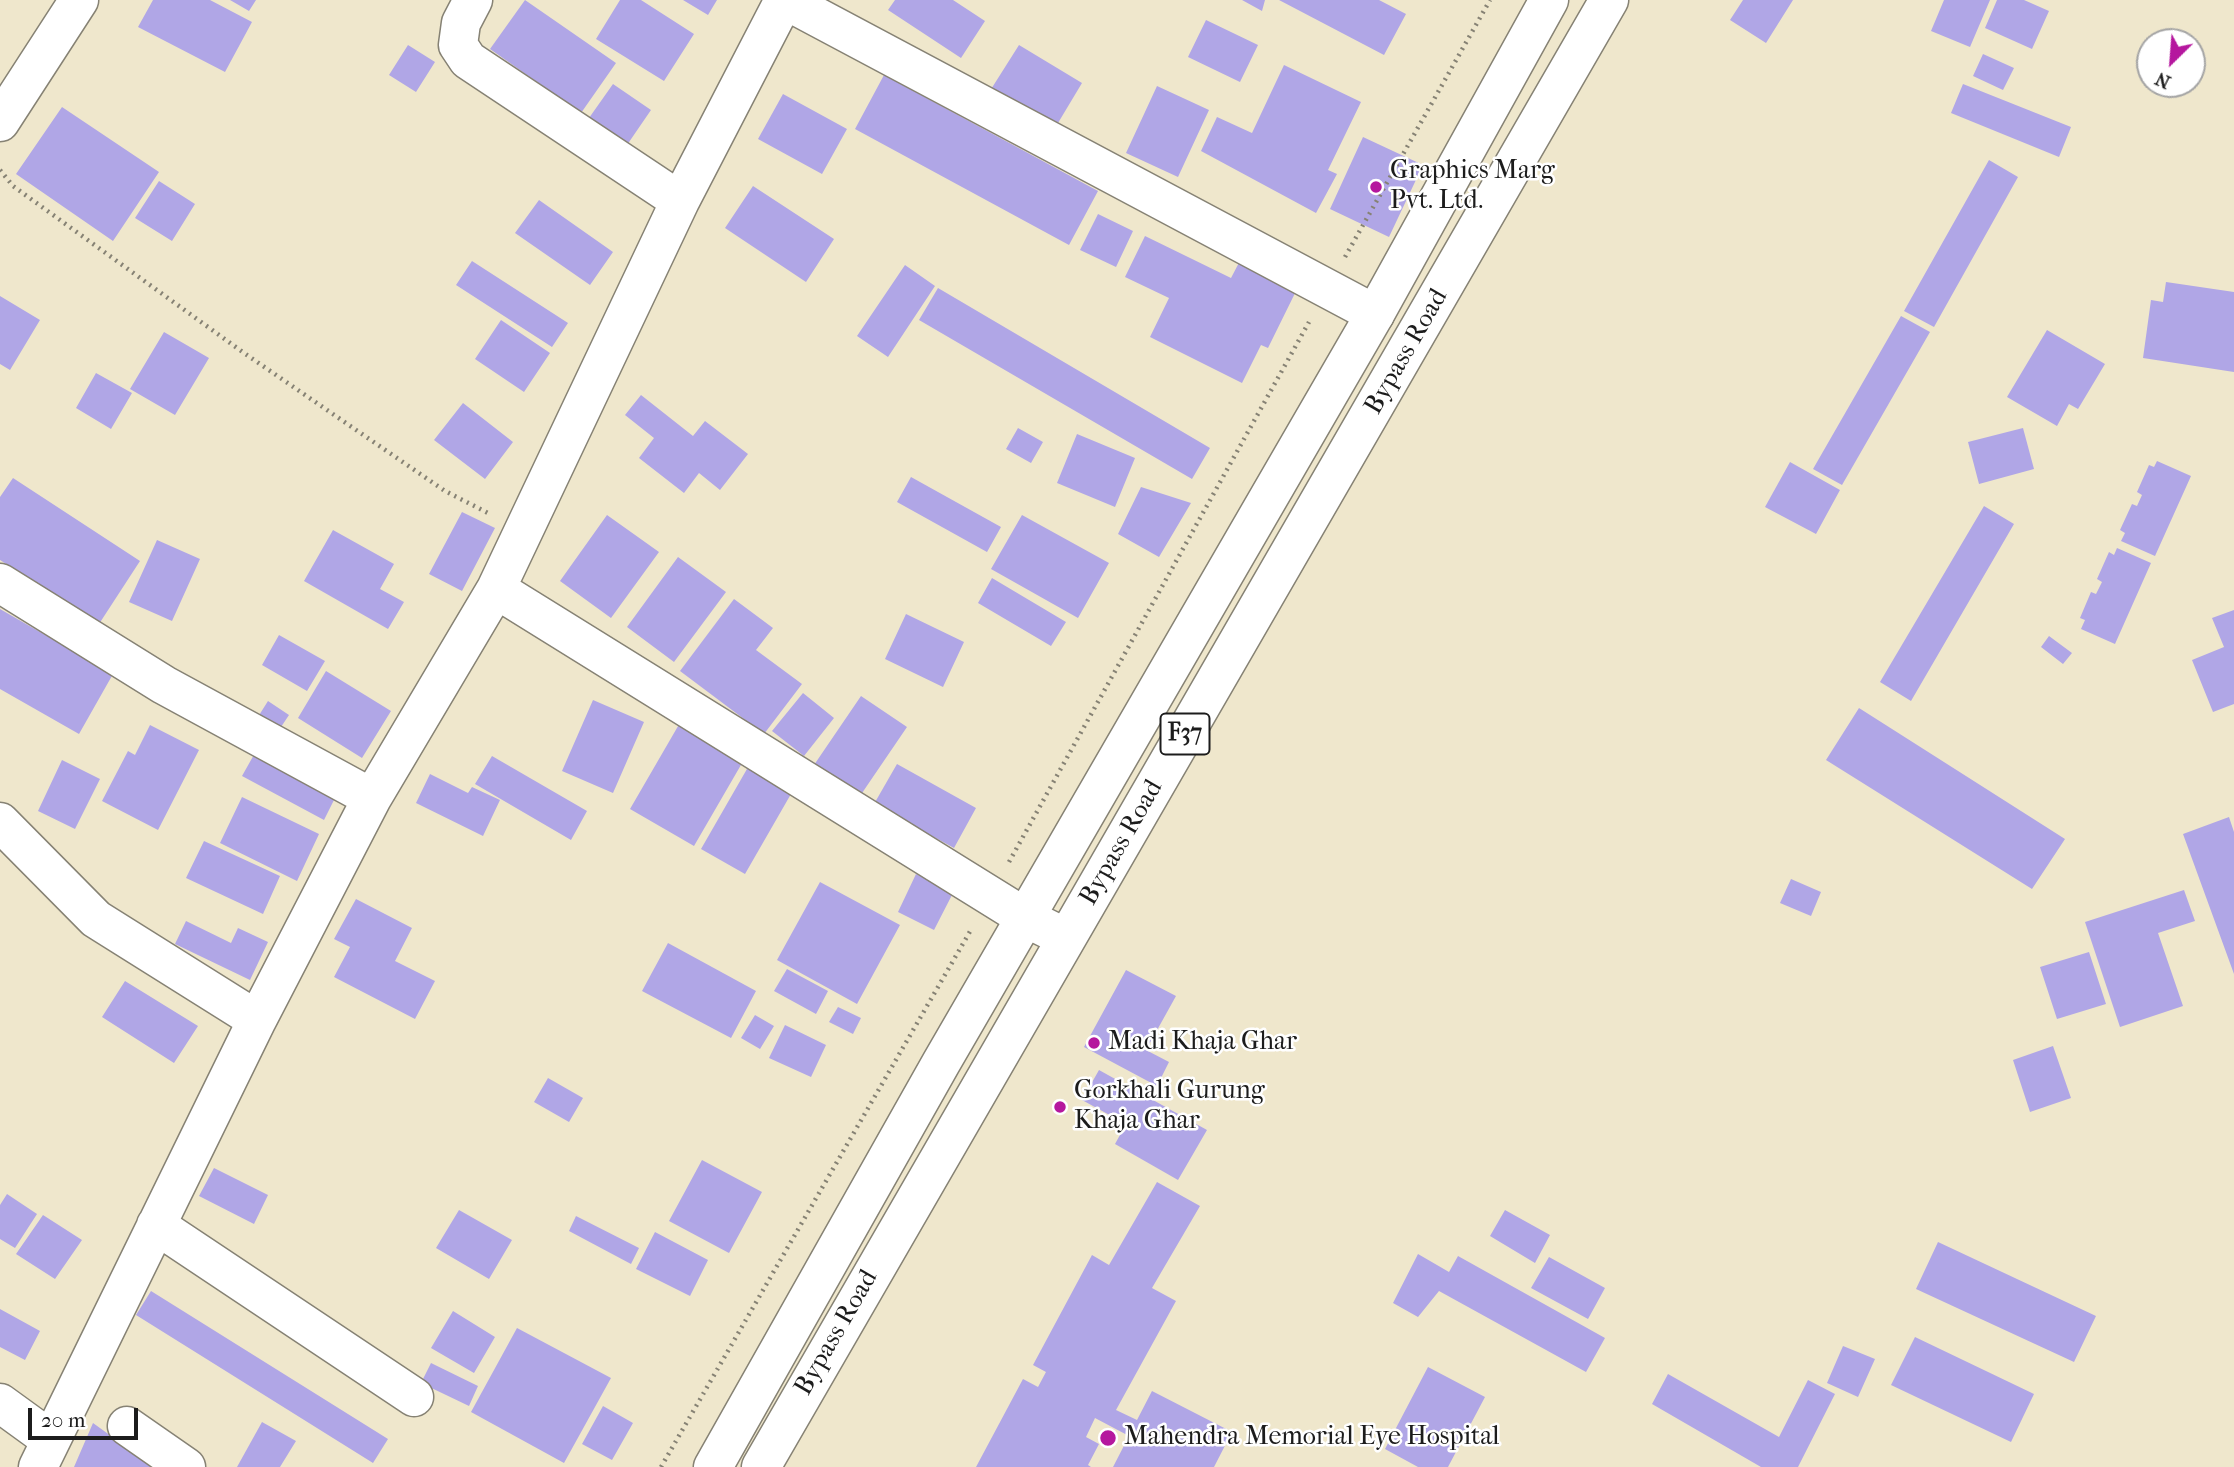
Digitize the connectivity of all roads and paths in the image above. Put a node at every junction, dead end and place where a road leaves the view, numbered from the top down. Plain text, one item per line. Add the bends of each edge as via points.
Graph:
1 (79, 0) edge
2 (473, 0) edge
3 (784, 0) edge
4 (1490, 0) edge
5 (1549, 0) edge
6 (1609, 0) edge
7 (0, 122) edge
8 (0, 170) edge
9 (680, 201) junction
10 (1327, 289) junction
11 (1376, 314) junction
12 (525, 532) junction
13 (0, 583) edge
14 (496, 589) junction
15 (372, 798) junction
16 (0, 822) edge
17 (990, 895) junction
18 (1026, 918) junction
19 (1066, 938) junction
20 (257, 1020) junction
21 (941, 1063) junction
22 (978, 1087) junction
23 (156, 1225) junction
24 (414, 1397) dead end
25 (0, 1403) edge
26 (127, 1426) dead end
27 (44, 1453) edge
28 (186, 1467) edge
29 (661, 1467) edge
30 (713, 1467) edge
31 (761, 1467) edge

1 - 7 main road
2 - 9 main road via 461,23 458,45 468,61
3 - 9 main road
3 - 10 main road
4 - 10 path
5 - 11 main road, Bypass Road / F37
6 - 19 main road, Bypass Road / F37
8 - 12 path via 13,186 244,354 445,492
9 - 12 main road
10 - 11 main road
10 - 17 path
11 - 18 main road, Bypass Road / F37
12 - 14 main road
13 - 15 main road via 164,685
14 - 15 main road
14 - 17 main road
15 - 20 main road
16 - 20 main road via 96,919
17 - 18 main road
17 - 29 path
18 - 19 main road
18 - 21 main road, Bypass Road / F37
19 - 22 main road, Bypass Road / F37
20 - 23 main road
21 - 22 main road
21 - 30 main road, Bypass Road / F37
22 - 31 main road, Bypass Road / F37
23 - 24 main road
23 - 27 main road
25 - 27 main road
26 - 28 main road

